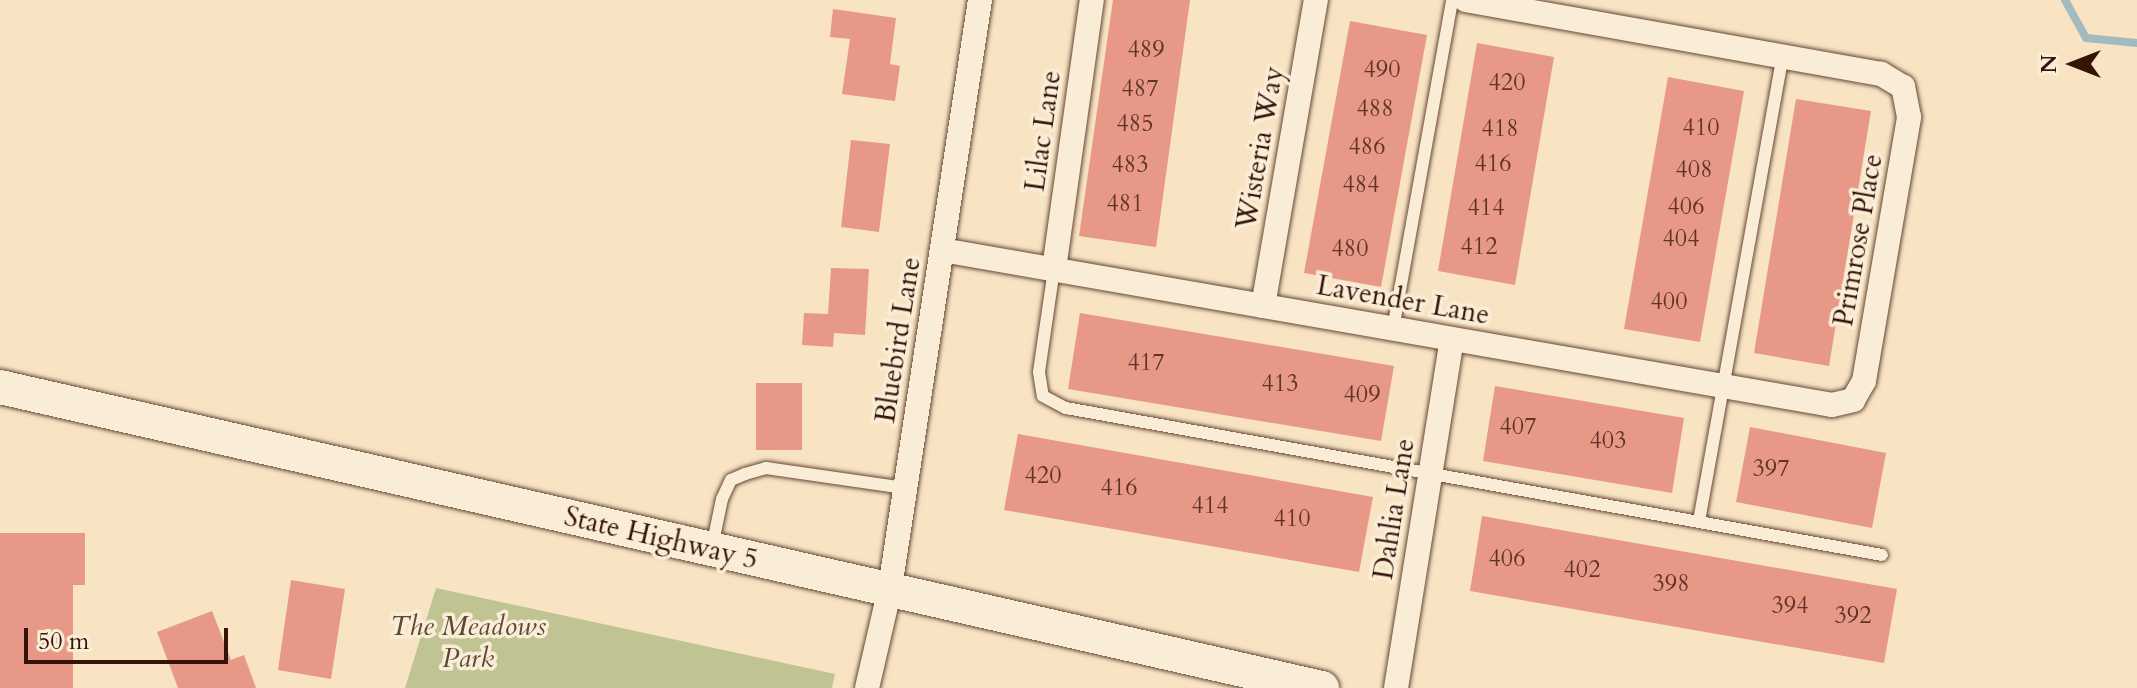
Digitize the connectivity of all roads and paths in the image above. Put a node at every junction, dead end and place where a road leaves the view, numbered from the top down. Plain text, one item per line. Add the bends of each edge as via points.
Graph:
1 (980, 0) edge
2 (1092, 0) edge
3 (1316, 0) edge
4 (1452, 0) edge
5 (1466, 0) edge
6 (1783, 56) junction
7 (942, 250) junction
8 (1054, 269) junction
9 (1263, 306) junction
10 (1393, 329) junction
11 (1452, 339) junction
12 (0, 387) edge
13 (1725, 387) junction
14 (1853, 400) joint
15 (1430, 472) junction
16 (905, 488) junction
17 (1699, 521) junction
18 (711, 550) junction
19 (1882, 555) dead end
20 (890, 588) junction
21 (867, 688) edge
22 (1322, 688) edge
23 (1396, 688) edge

1 - 7 street, Bluebird Lane
2 - 8 street, Lilac Lane
3 - 9 street, Wisteria Way
4 - 10 lane
5 - 6 street
6 - 13 lane
6 - 14 street, Primrose Place via 1881,74 1903,87 1909,117 1864,381
7 - 8 street, Lavender Lane
7 - 16 street, Bluebird Lane
8 - 9 street, Lavender Lane
8 - 15 lane via 1039,372 1043,396 1066,408
9 - 10 street, Lavender Lane
10 - 11 street, Lavender Lane
11 - 13 street, Lavender Lane
11 - 15 street, Dahlia Lane
12 - 18 main road, State Highway 5
13 - 14 street, Lavender Lane via 1832,405
13 - 17 lane
15 - 17 lane
15 - 23 street, Dahlia Lane
16 - 18 lane via 766,468 745,474 731,480 722,499
16 - 20 street, Bluebird Lane
17 - 19 lane
18 - 20 main road, State Highway 5
20 - 21 street, Bluebird Lane
20 - 22 main road, State Highway 5

